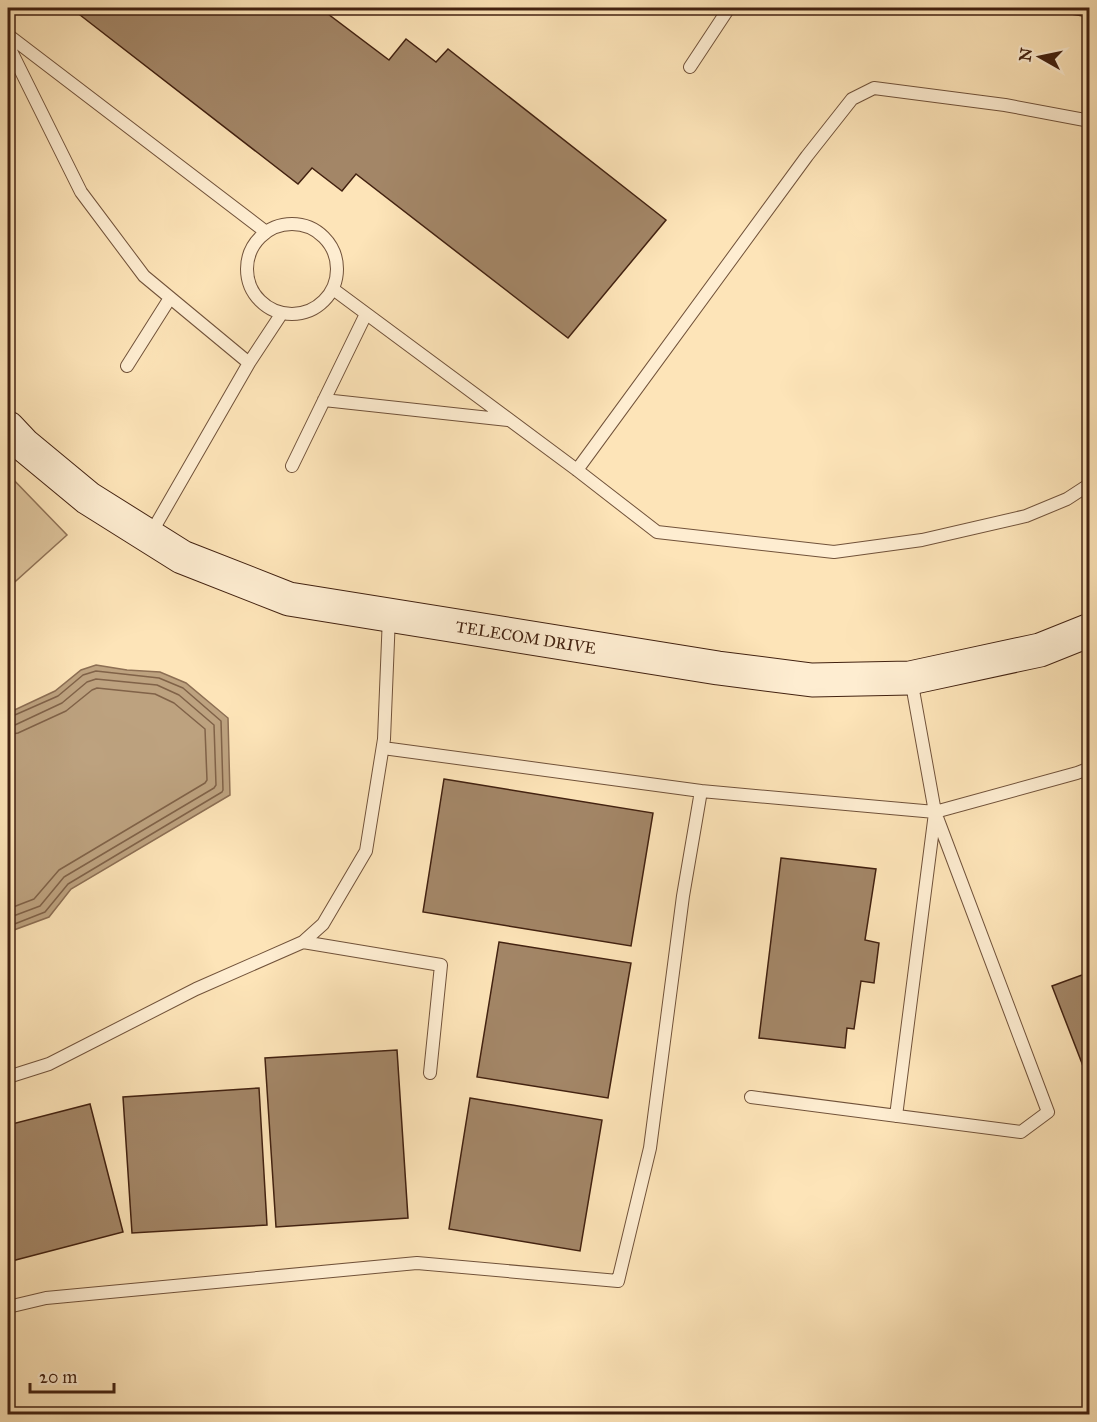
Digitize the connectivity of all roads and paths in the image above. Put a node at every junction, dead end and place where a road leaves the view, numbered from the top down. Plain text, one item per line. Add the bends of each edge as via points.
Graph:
1 (729, 8) edge
2 (8, 35) edge
3 (8, 45) edge
4 (690, 66) dead end
5 (1089, 121) edge
6 (266, 231) junction
7 (333, 289) junction
8 (170, 298) junction
9 (282, 313) junction
10 (366, 314) junction
11 (249, 363) junction
12 (127, 366) dead end
13 (324, 400) junction
14 (510, 420) junction
15 (8, 428) edge
16 (292, 466) dead end
17 (577, 470) junction
18 (1089, 484) edge
19 (149, 536) junction
20 (389, 615) junction
21 (1089, 630) edge
22 (910, 678) junction
23 (383, 748) junction
24 (1089, 768) edge
25 (701, 791) junction
26 (935, 812) junction
27 (303, 942) junction
28 (430, 1073) dead end
29 (8, 1077) edge
30 (751, 1097) dead end
31 (896, 1116) junction
32 (8, 1307) edge

1 - 4 lane
2 - 6 lane
3 - 8 lane via 81,192 144,276
5 - 17 lane via 1005,105 874,88 852,99
6 - 7 lane via 294,223 322,234 336,260
6 - 9 lane via 249,255 247,270 250,284 263,302
7 - 9 lane via 311,309
7 - 10 lane
8 - 11 lane
8 - 12 lane
9 - 11 lane
10 - 13 lane
10 - 14 lane
11 - 19 lane
13 - 14 lane
13 - 16 lane
14 - 17 lane
15 - 19 street, TELECOM DRIVE via 88,498
17 - 18 lane via 657,532 834,552 922,540 1026,516 1067,499
19 - 20 street, TELECOM DRIVE via 182,557 289,598
20 - 22 street, TELECOM DRIVE via 812,680
20 - 23 lane
21 - 22 street, TELECOM DRIVE via 1040,650
22 - 26 lane
23 - 25 lane
23 - 27 lane via 366,851 323,924
24 - 26 lane
25 - 26 lane
25 - 32 lane via 683,896 650,1149 618,1281 417,1263 46,1298
26 - 31 lane
26 - 31 lane via 1048,1112 1021,1132
27 - 28 lane via 441,965
27 - 29 lane via 196,989 49,1064
30 - 31 lane

